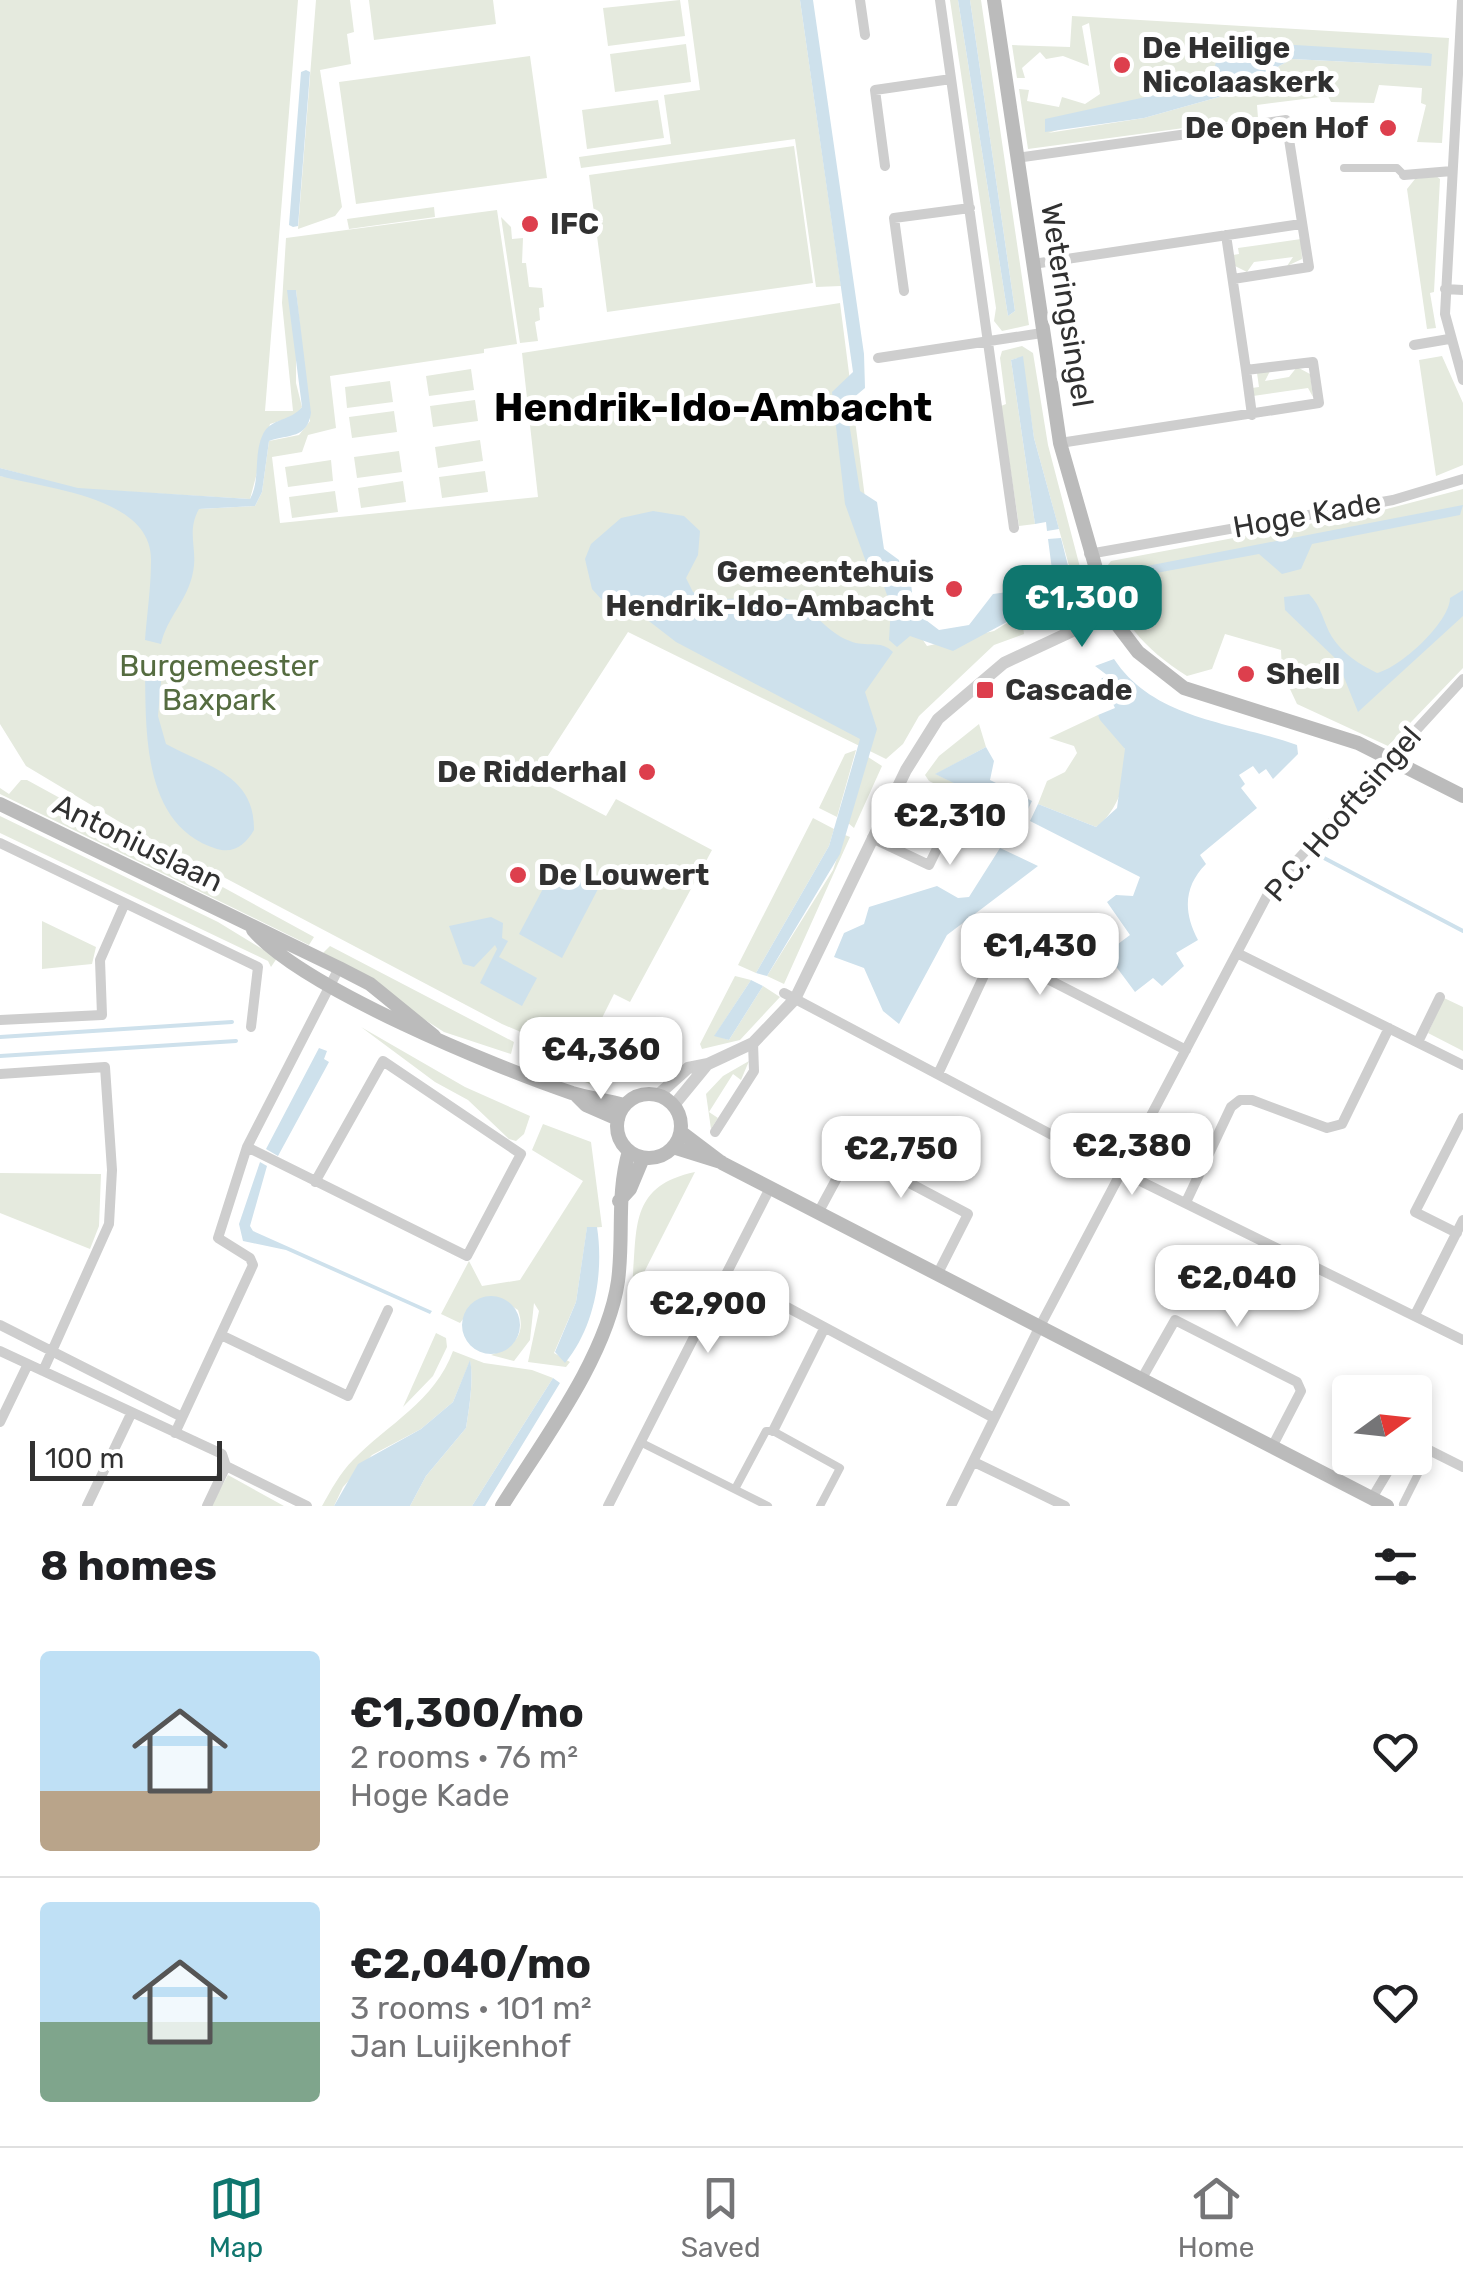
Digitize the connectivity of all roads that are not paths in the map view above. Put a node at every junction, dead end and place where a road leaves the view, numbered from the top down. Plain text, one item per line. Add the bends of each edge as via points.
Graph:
1 (860, 0) edge
2 (940, 0) edge
3 (994, 0) edge
4 (1462, 0) edge
5 (1462, 21) edge
6 (865, 35) dead end
7 (952, 79) junction
8 (1016, 158) junction
9 (885, 166) dead end
10 (1344, 168) dead end
11 (1404, 175) joint
12 (1456, 179) edge
13 (970, 208) junction
14 (1300, 224) junction
15 (1226, 235) junction
16 (1033, 264) junction
17 (1233, 279) junction
18 (1445, 289) junction
19 (1463, 290) edge
20 (904, 291) dead end
21 (1042, 333) junction
22 (989, 340) junction
23 (1449, 340) junction
24 (1414, 345) dead end
25 (878, 358) dead end
26 (1246, 370) junction
27 (1463, 380) edge
28 (1252, 414) junction
29 (1060, 443) junction
30 (1463, 479) edge
31 (1014, 528) dead end
32 (1089, 554) junction
33 (1109, 614) junction
34 (1463, 679) edge
35 (1389, 757) junction
36 (1463, 796) edge
37 (0, 804) edge
38 (1020, 832) dead end
39 (872, 838) junction
40 (0, 843) edge
41 (125, 903) junction
42 (252, 929) junction
43 (1238, 953) junction
44 (340, 968) junction
45 (330, 985) junction
46 (790, 996) junction
47 (1440, 997) dead end
48 (0, 1020) edge
49 (251, 1027) dead end
50 (1388, 1028) junction
51 (434, 1036) junction
52 (1418, 1042) junction
53 (753, 1043) junction
54 (1186, 1050) junction
55 (708, 1064) junction
56 (1463, 1065) edge
57 (0, 1074) edge
58 (938, 1074) junction
59 (658, 1094) junction
60 (674, 1106) junction
61 (621, 1112) junction
62 (1463, 1118) edge
63 (681, 1132) junction
64 (715, 1132) dead end
65 (247, 1147) junction
66 (674, 1147) junction
67 (636, 1154) junction
68 (722, 1162) junction
69 (1122, 1172) junction
70 (315, 1182) junction
71 (770, 1188) junction
72 (1186, 1200) junction
73 (818, 1213) junction
74 (1463, 1220) edge
75 (1457, 1233) junction
76 (726, 1275) junction
77 (937, 1275) junction
78 (388, 1310) dead end
79 (1414, 1315) junction
80 (0, 1325) edge
81 (1039, 1328) junction
82 (824, 1329) junction
83 (221, 1335) junction
84 (1463, 1340) edge
85 (51, 1349) junction
86 (0, 1351) edge
87 (28, 1364) junction
88 (43, 1372) junction
89 (1141, 1380) junction
90 (131, 1414) junction
91 (182, 1417) junction
92 (994, 1418) junction
93 (0, 1422) edge
94 (773, 1430) junction
95 (176, 1433) junction
96 (640, 1442) junction
97 (1272, 1447) junction
98 (1432, 1451) edge
99 (974, 1462) junction
100 (226, 1466) junction
101 (1463, 1467) edge
102 (1386, 1475) edge
103 (1418, 1475) edge
104 (735, 1489) junction
105 (1372, 1498) junction
106 (1403, 1504) edge
107 (88, 1506) edge
108 (208, 1506) edge
109 (307, 1506) edge
110 (502, 1506) edge
111 (608, 1506) edge
112 (768, 1506) edge
113 (820, 1506) edge
114 (951, 1506) edge
115 (1065, 1506) edge
116 (1387, 1506) edge

1 - 6 street
2 - 7 street
3 - 8 main road, Weteringsingel
4 - 5 street
5 - 12 street
7 - 9 street via 874,90
7 - 13 street
8 - 14 street via 1286,120
8 - 16 main road, Weteringsingel
10 - 11 street via 1397,168
11 - 12 street
12 - 18 street
13 - 20 street via 894,218
13 - 22 street
14 - 15 street
14 - 17 street via 1309,267
15 - 16 street
15 - 17 street
16 - 21 main road, Weteringsingel
17 - 26 street
18 - 19 street
18 - 23 street
21 - 22 street
21 - 29 main road, Weteringsingel
22 - 25 street
22 - 31 street
23 - 24 street
23 - 27 street
26 - 28 street
26 - 28 street via 1314,362 1320,403
28 - 29 street
29 - 32 main road, Weteringsingel
30 - 32 street, Hoge Kade via 1392,500
32 - 33 main road, Weteringsingel
33 - 35 main road, Weteringsingel via 1138,652 1184,688 1305,723
33 - 39 street via 1004,663 958,699 919,746
34 - 35 street, P.C. Hooftsingel
35 - 36 main road, Weteringsingel
35 - 43 street, P.C. Hooftsingel via 1270,890
37 - 42 main road, Antoniuslaan
38 - 39 street via 964,807 954,812 929,865
39 - 46 street
40 - 41 street
41 - 48 street via 100,960 102,1015
41 - 49 street via 258,967
42 - 44 main road, Antoniuslaan
42 - 45 main road, Antoniuslaan
43 - 50 street
43 - 54 street, P.C. Hooftsingel
44 - 45 street
44 - 51 main road, Antoniuslaan
45 - 51 main road, Antoniuslaan
45 - 65 street
46 - 53 street
46 - 58 street
47 - 52 street
50 - 52 street
50 - 72 street via 1342,1124 1327,1128 1240,1100
51 - 61 main road, Antoniuslaan
52 - 56 street
53 - 55 street
53 - 64 street via 754,1071
54 - 58 street via 995,952
54 - 69 street, P.C. Hooftsingel
55 - 59 street via 684,1070
55 - 60 street
57 - 85 street via 105,1067 109,1224
58 - 69 street
59 - 60 main road
59 - 61 main road via 640,1095
60 - 63 main road
61 - 67 main road via 618,1133
62 - 75 street via 1415,1212
63 - 66 main road
63 - 68 main road
65 - 70 street
65 - 83 street via 218,1238 253,1265
66 - 67 main road via 660,1157
66 - 68 main road
67 - 110 main road via 630,1189 619,1201 618,1282 610,1312 579,1379
68 - 71 main road
69 - 72 street
69 - 81 street, P.C. Hooftsingel
70 - 70 street via 468,1256 520,1154 382,1061
71 - 73 main road
71 - 76 street
72 - 79 street
73 - 77 main road
73 - 77 street via 851,1152 968,1214
74 - 75 street
75 - 79 street
76 - 82 street
76 - 96 street
77 - 81 main road
78 - 83 street via 348,1396
79 - 84 street
80 - 85 street
81 - 89 main road
81 - 92 street, P.C. Hooftsingel
82 - 92 street
82 - 94 street
83 - 91 street
85 - 88 street
85 - 91 street
86 - 87 street
87 - 88 street
87 - 93 street
88 - 90 street
89 - 97 main road
89 - 97 street via 1175,1320 1297,1382 1301,1391
90 - 95 street
90 - 107 street
91 - 95 street
92 - 99 street, P.C. Hooftsingel
94 - 104 street via 766,1431
94 - 113 street via 840,1468
95 - 100 street via 222,1454
96 - 104 street
96 - 111 street
97 - 105 main road
98 - 101 street
99 - 114 street, P.C. Hooftsingel
99 - 115 street
100 - 108 street
100 - 109 street
102 - 105 street
103 - 106 street
104 - 112 street
105 - 116 main road

